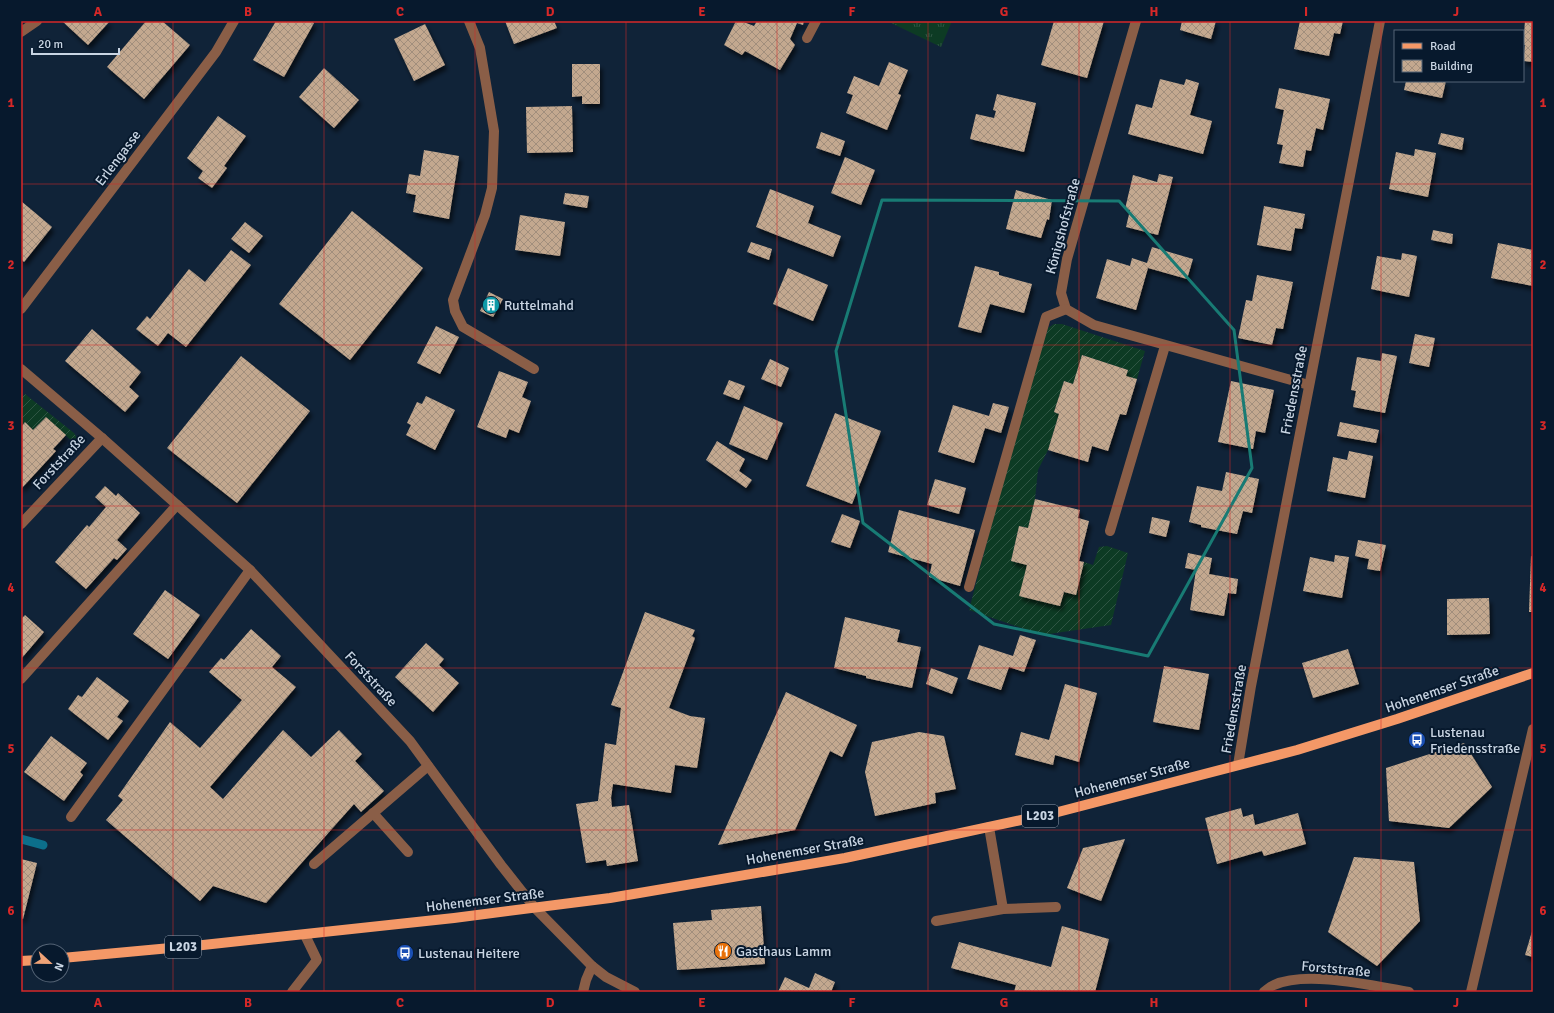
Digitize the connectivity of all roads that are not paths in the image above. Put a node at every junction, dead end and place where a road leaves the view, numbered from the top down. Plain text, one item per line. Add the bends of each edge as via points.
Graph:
1 (37, 21) edge
2 (234, 21) edge
3 (469, 21) edge
4 (816, 21) edge
5 (1136, 21) edge
6 (1380, 21) edge
7 (21, 32) edge
8 (806, 38) dead end
9 (21, 309) edge
10 (1066, 309) junction
11 (1165, 346) junction
12 (534, 369) dead end
13 (23, 374) edge
14 (1309, 385) junction
15 (102, 438) junction
16 (176, 504) junction
17 (21, 524) edge
18 (1110, 531) dead end
19 (250, 570) junction
20 (969, 587) dead end
21 (1533, 673) edge
22 (21, 679) edge
23 (1533, 729) edge
24 (1238, 765) junction
25 (428, 766) junction
26 (373, 813) junction
27 (71, 818) dead end
28 (989, 827) junction
29 (408, 852) dead end
30 (314, 864) dead end
31 (1056, 907) dead end
32 (535, 908) junction
33 (1003, 910) junction
34 (936, 921) dead end
35 (305, 934) junction
36 (70, 957) edge
37 (592, 966) junction
38 (292, 992) edge
39 (583, 992) edge
40 (635, 992) edge
41 (1264, 992) edge
42 (1408, 992) edge
43 (1471, 992) edge

1 - 7 street
2 - 9 street, Erlengasse via 216,52
3 - 12 street via 480,48 494,132 492,188 485,216 453,300 463,327
4 - 8 street
5 - 10 street, Königshofstraße via 1067,259 1061,293
6 - 14 street, Friedensstraße
10 - 11 street via 1094,325
10 - 20 street via 1046,317
11 - 14 street
11 - 18 street
13 - 15 street, Forststraße
14 - 24 street, Friedensstraße
15 - 16 street, Forststraße
15 - 17 street, Forststraße
16 - 19 street, Forststraße
16 - 22 street
19 - 25 street, Forststraße via 406,737
19 - 27 street
21 - 24 main road, Hohenemser Straße / L203 via 1390,721
23 - 43 street
24 - 28 main road, Hohenemser Straße / L203 via 1058,812
25 - 26 street
25 - 32 street, Forststraße
26 - 29 street
26 - 30 street
28 - 32 main road, Hohenemser Straße / L203 via 845,858 610,898
28 - 33 street
31 - 33 street
32 - 35 main road, Hohenemser Straße / L203
32 - 37 street, Forststraße
33 - 34 street
35 - 36 main road, Hohenemser Straße / L203
35 - 38 street via 317,960
37 - 39 street
37 - 40 street, Forststraße via 606,977
41 - 42 street, Forststraße via 1273,985 1291,980 1317,979

